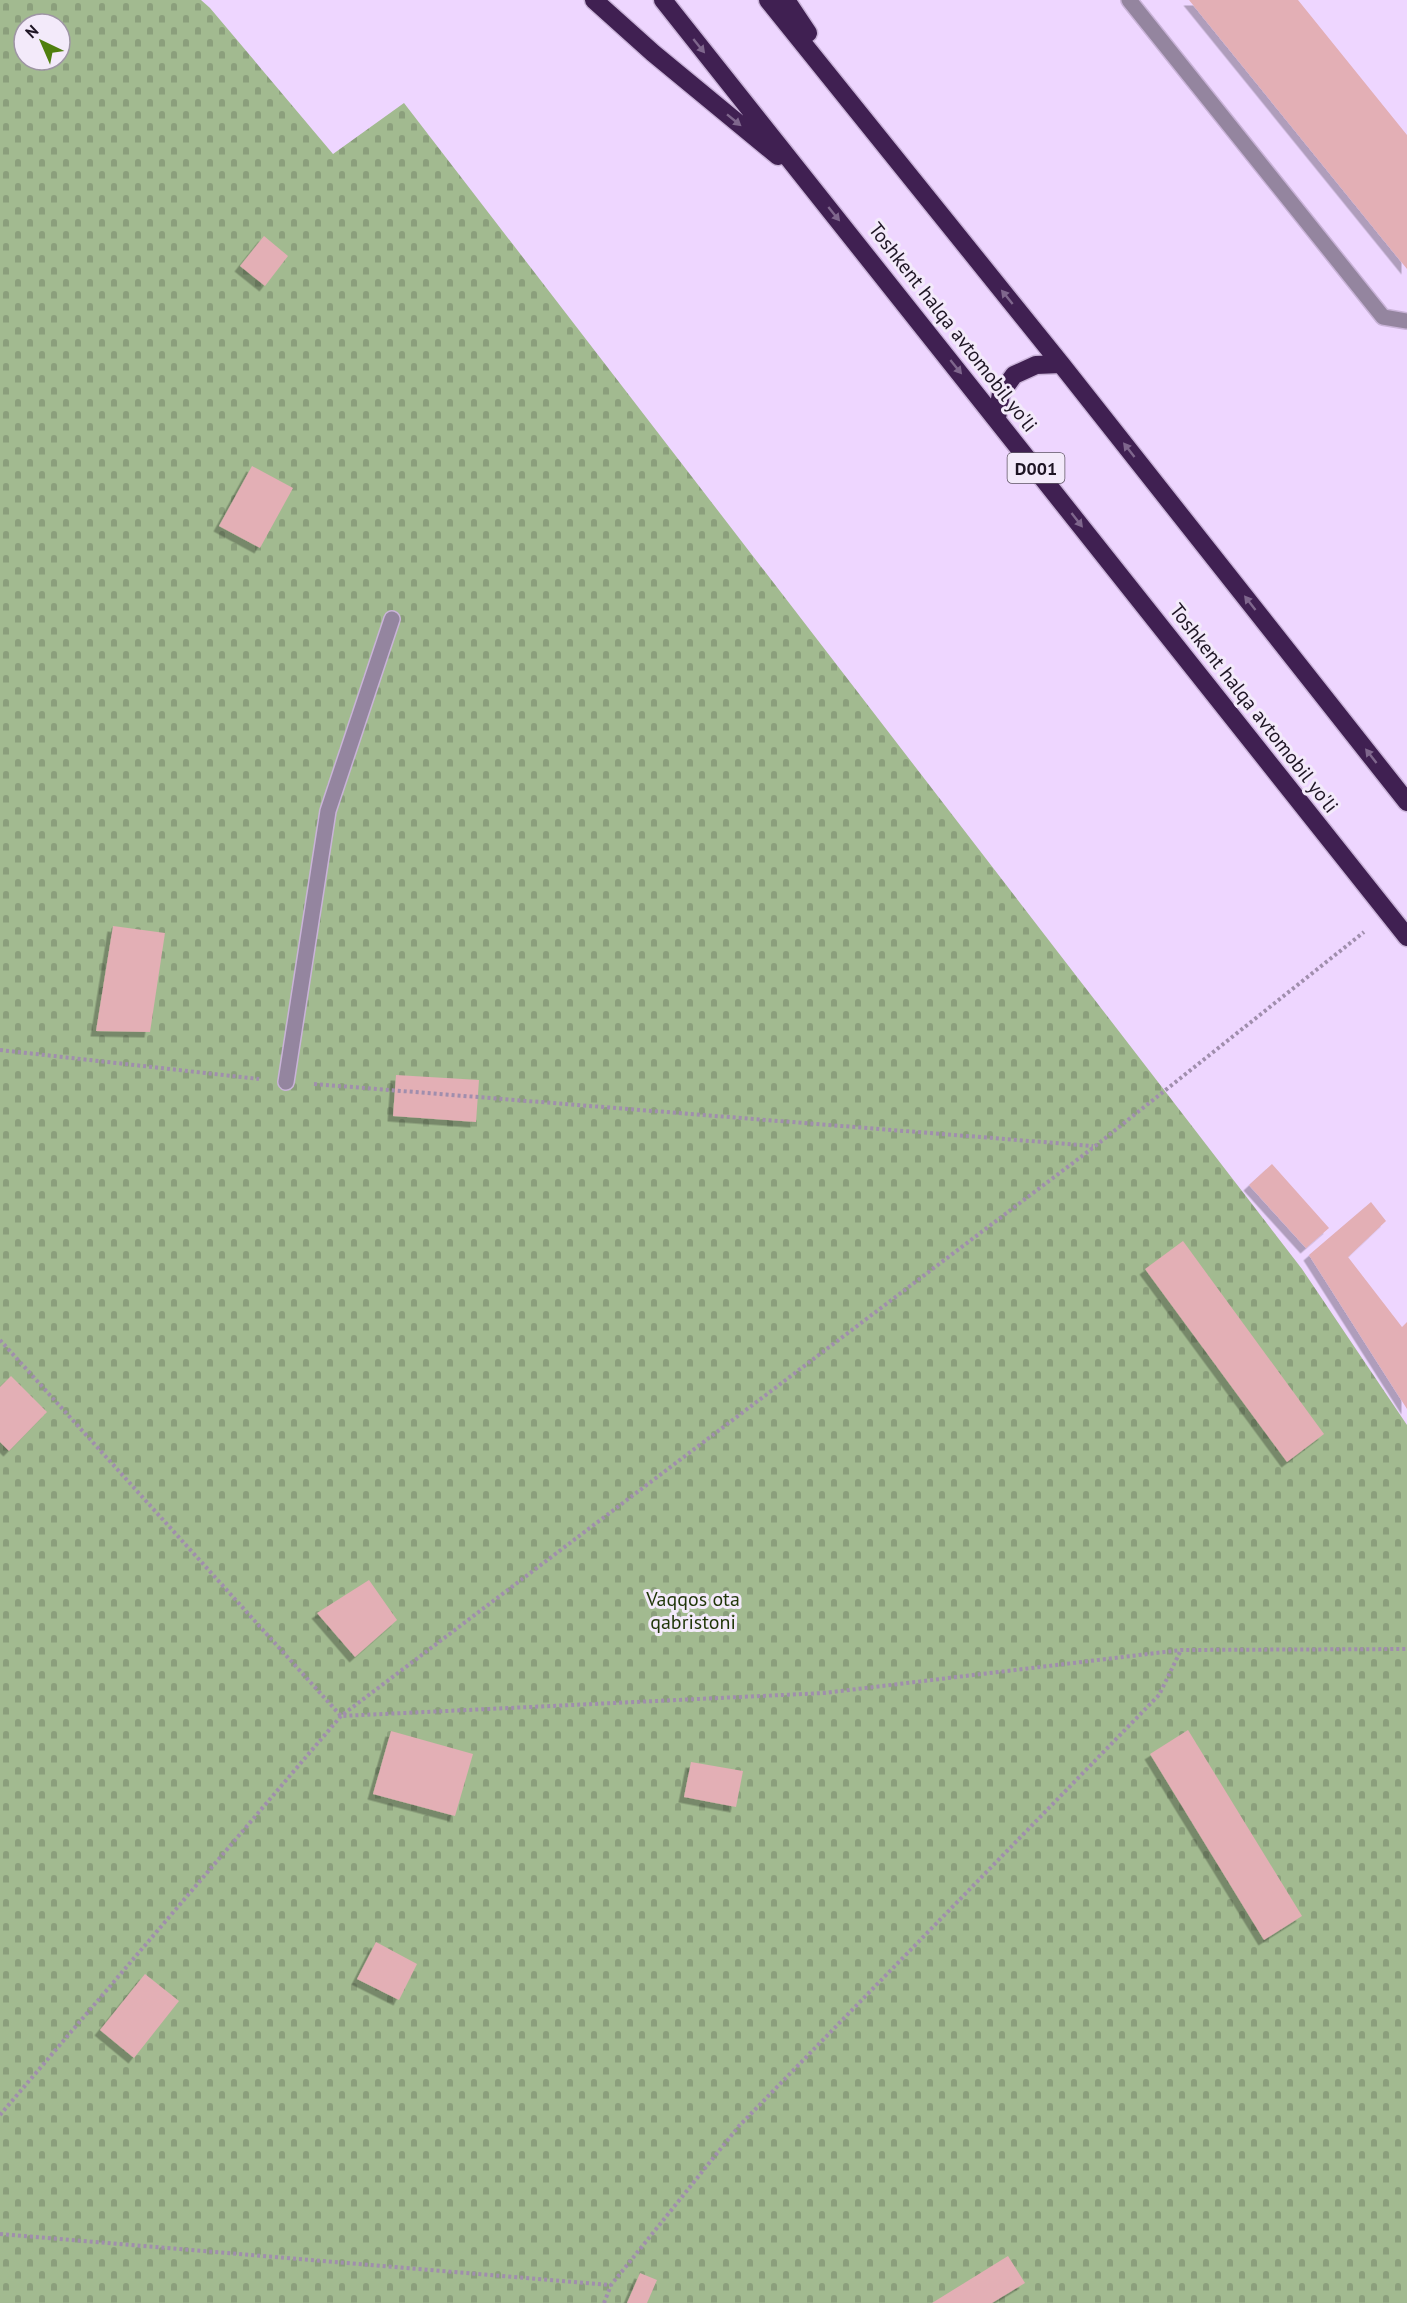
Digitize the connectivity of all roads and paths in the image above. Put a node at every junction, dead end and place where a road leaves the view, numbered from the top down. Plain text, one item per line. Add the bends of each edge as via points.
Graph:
1 (594, 0) edge
2 (663, 0) edge
3 (768, 0) edge
4 (786, 0) edge
5 (1129, 0) edge
6 (868, 124) junction
7 (808, 181) junction
8 (1407, 321) edge
9 (1061, 364) junction
10 (997, 418) junction
11 (392, 619) dead end
12 (1407, 802) edge
13 (1388, 913) junction
14 (1407, 937) edge
15 (0, 1050) edge
16 (286, 1082) junction
17 (1094, 1146) junction
18 (0, 1340) edge
19 (1181, 1650) junction
20 (1407, 1650) edge
21 (341, 1716) junction
22 (0, 2115) edge
23 (0, 2234) edge
24 (611, 2285) junction
25 (604, 2303) edge

1 -> 7 highway
2 -> 7 highway, Toshkent halqa avtomobil yo'li / D001
3 - 6 highway
4 - 6 highway
5 - 8 lane via 1383,317
9 -> 6 highway
7 -> 10 highway, Toshkent halqa avtomobil yo'li / D001
9 - 10 highway via 1036,365 1014,375 1001,393
12 -> 9 highway
10 -> 13 highway, Toshkent halqa avtomobil yo'li / D001
11 - 16 lane via 328,811
13 - 14 highway, Toshkent halqa avtomobil yo'li / D001
13 - 17 path
15 - 16 path
16 - 17 path
17 - 21 path
18 - 21 path
19 - 20 path
19 - 21 path via 824,1693
19 - 24 path via 1159,1695 740,2126
21 - 22 path
23 - 24 path
24 - 25 path

